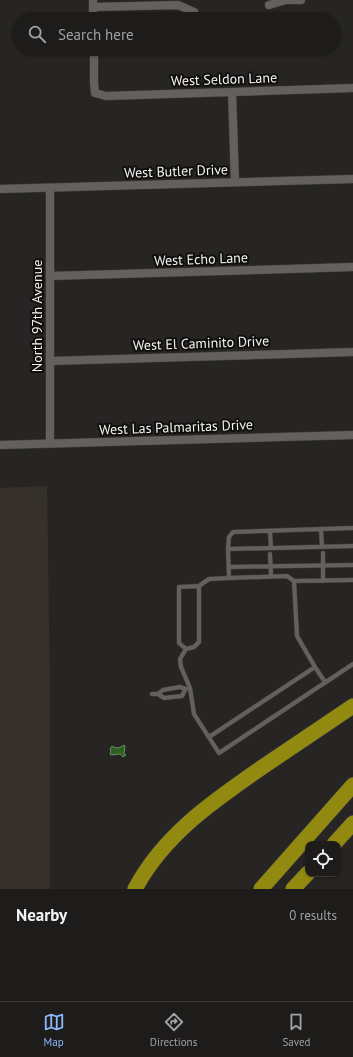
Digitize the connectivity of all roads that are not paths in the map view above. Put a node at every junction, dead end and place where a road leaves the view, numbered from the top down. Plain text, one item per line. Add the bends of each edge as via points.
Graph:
1 (301, 0) edge
2 (93, 3) edge
3 (269, 5) dead end
4 (194, 12) dead end
5 (94, 56) edge
6 (353, 88) edge
7 (232, 92) junction
8 (353, 179) edge
9 (235, 182) junction
10 (50, 188) junction
11 (0, 189) edge
12 (353, 267) edge
13 (50, 276) junction
14 (353, 352) edge
15 (50, 361) junction
16 (353, 435) edge
17 (0, 444) edge
18 (50, 444) junction
19 (353, 528) edge
20 (321, 529) junction
21 (270, 531) junction
22 (353, 546) edge
23 (322, 547) junction
24 (270, 548) junction
25 (228, 549) junction
26 (323, 553) dead end
27 (270, 554) dead end
28 (353, 565) edge
29 (323, 566) junction
30 (229, 567) junction
31 (271, 567) junction
32 (271, 576) junction
33 (229, 578) junction
34 (323, 580) junction
35 (353, 580) edge
36 (294, 581) junction
37 (200, 586) junction
38 (186, 649) junction
39 (353, 664) edge
40 (315, 667) junction
41 (325, 682) junction
42 (190, 688) junction
43 (185, 690) junction
44 (152, 694) dead end
45 (158, 694) junction
46 (353, 706) edge
47 (209, 737) junction
48 (353, 785) edge
49 (353, 823) edge
50 (337, 841) edge
51 (305, 876) edge
52 (135, 889) edge
53 (261, 889) edge
54 (293, 889) edge

1 - 3 street via 286,0
2 - 4 street via 178,5
5 - 7 street, West Seldon Lane via 95,93 106,96
6 - 7 street, West Seldon Lane
7 - 9 street
8 - 9 street, West Butler Drive
9 - 10 street, West Butler Drive
10 - 11 street, West Butler Drive
10 - 13 street, North 97th Avenue
12 - 13 street, West Echo Lane
13 - 15 street, North 97th Avenue
14 - 15 street, West El Caminito Drive
15 - 18 street, North 97th Avenue
16 - 18 street, West Las Palmaritas Drive
17 - 18 street, West Las Palmaritas Drive
19 - 20 lane
20 - 21 lane
20 - 23 lane
21 - 24 lane
21 - 25 lane via 233,532 228,537
22 - 23 lane
23 - 24 lane
24 - 25 lane
25 - 30 lane
26 - 29 lane
27 - 31 lane
28 - 29 lane
29 - 31 lane
29 - 34 lane
30 - 31 lane
30 - 33 lane
31 - 32 lane
32 - 33 lane
32 - 36 lane via 287,576
33 - 37 lane via 210,579
34 - 35 lane
34 - 36 lane
36 - 40 lane via 297,636
37 - 38 lane via 199,642 194,647
37 - 38 lane via 179,587 179,643
38 - 42 lane via 180,659
39 - 41 lane
40 - 41 lane
40 - 47 lane
41 - 47 lane via 219,753
42 - 43 lane
42 - 47 lane via 194,714
43 - 45 lane via 180,687 163,690
43 - 45 lane via 182,696 164,698
44 - 45 lane
46 - 52 highway via 194,816 160,852
48 - 53 highway
49 - 50 highway
51 - 54 highway

